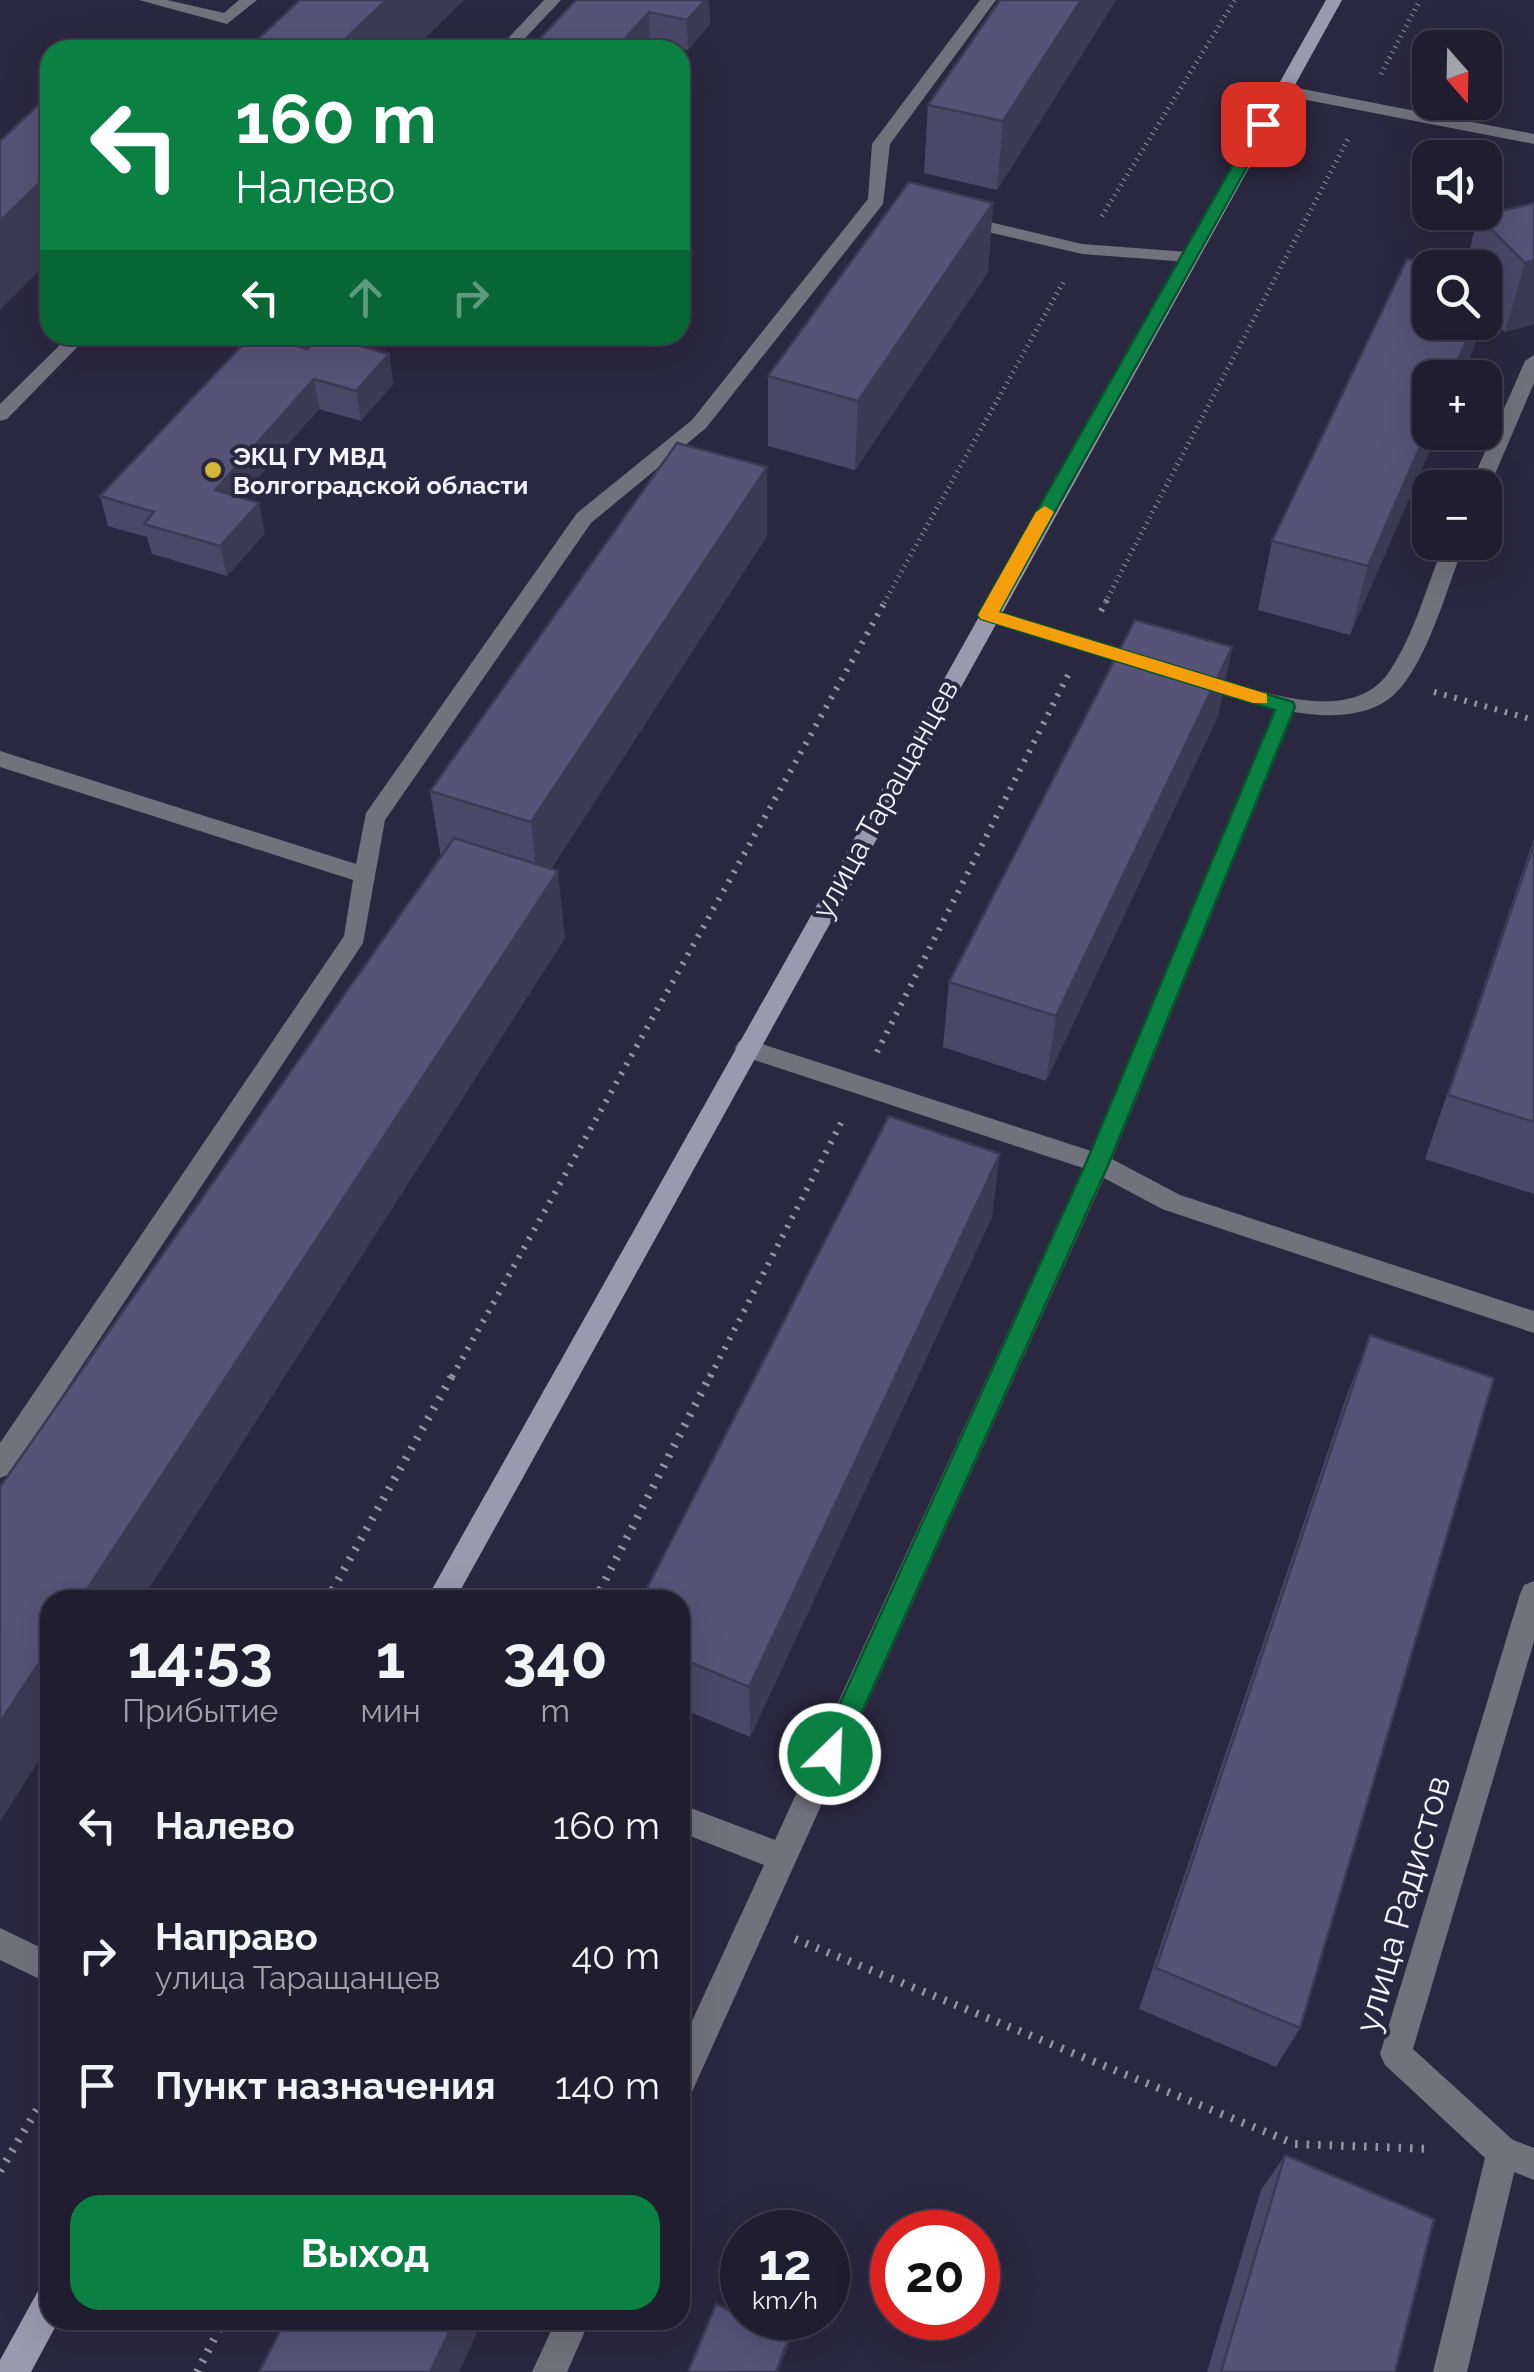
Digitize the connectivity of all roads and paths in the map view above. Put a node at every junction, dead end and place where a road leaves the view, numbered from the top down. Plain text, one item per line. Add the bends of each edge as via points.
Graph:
1 (146, 0) edge
2 (249, 0) edge
3 (553, 0) edge
4 (988, 0) edge
5 (1235, 0) edge
6 (1334, 0) edge
7 (1420, 0) edge
8 (515, 40) edge
9 (1282, 90) junction
10 (1365, 106) junction
11 (1534, 139) edge
12 (933, 214) edge
13 (1082, 249) junction
14 (1188, 256) junction
15 (70, 345) edge
16 (1534, 360) edge
17 (0, 414) edge
18 (1487, 470) edge
19 (1447, 560) edge
20 (988, 615) junction
21 (1084, 643) junction
22 (1394, 681) junction
23 (1286, 707) junction
24 (1534, 720) edge
25 (0, 759) edge
26 (365, 875) junction
27 (747, 1048) junction
28 (860, 1086) junction
29 (1098, 1163) junction
30 (1534, 1322) edge
31 (0, 1466) edge
32 (333, 1590) edge
33 (446, 1590) edge
34 (600, 1590) edge
35 (1534, 1594) edge
36 (690, 1822) edge
37 (783, 1858) junction
38 (753, 1922) junction
39 (0, 1943) edge
40 (40, 1963) edge
41 (690, 2062) edge
42 (40, 2105) edge
43 (1519, 2158) edge
44 (0, 2172) edge
45 (40, 2321) edge
46 (219, 2330) edge
47 (568, 2330) edge
48 (12, 2372) edge
49 (197, 2372) edge
50 (549, 2372) edge
51 (1450, 2372) edge

1 - 2 street via 227,19
3 - 8 street
4 - 26 street via 881,144 887,202 700,424 584,518 374,819
5 - 13 path
6 - 9 street, улица Таращанцев
7 - 10 path
9 - 10 street
9 - 14 street, улица Таращанцев
10 - 11 street
10 - 21 path
12 - 13 street
13 - 14 street
13 - 32 path
14 - 20 street, улица Таращанцев
15 - 17 street
16 - 18 street
19 - 22 street
20 - 21 street
20 - 27 street, улица Таращанцев
21 - 23 street
21 - 28 path
22 - 23 street via 1372,698 1328,708
22 - 24 path
23 - 29 street
25 - 26 street
26 - 31 street via 355,937
27 - 28 street
27 - 33 street, улица Таращанцев
28 - 29 street
28 - 34 path
29 - 30 street via 1171,1202
29 - 37 street
35 - 43 street, улица Радистов via 1396,2054
36 - 37 street
37 - 38 street
38 - 41 street
38 - 43 path via 1295,2144
39 - 40 street
42 - 44 path
43 - 51 street
45 - 48 street
46 - 49 path
47 - 50 street

